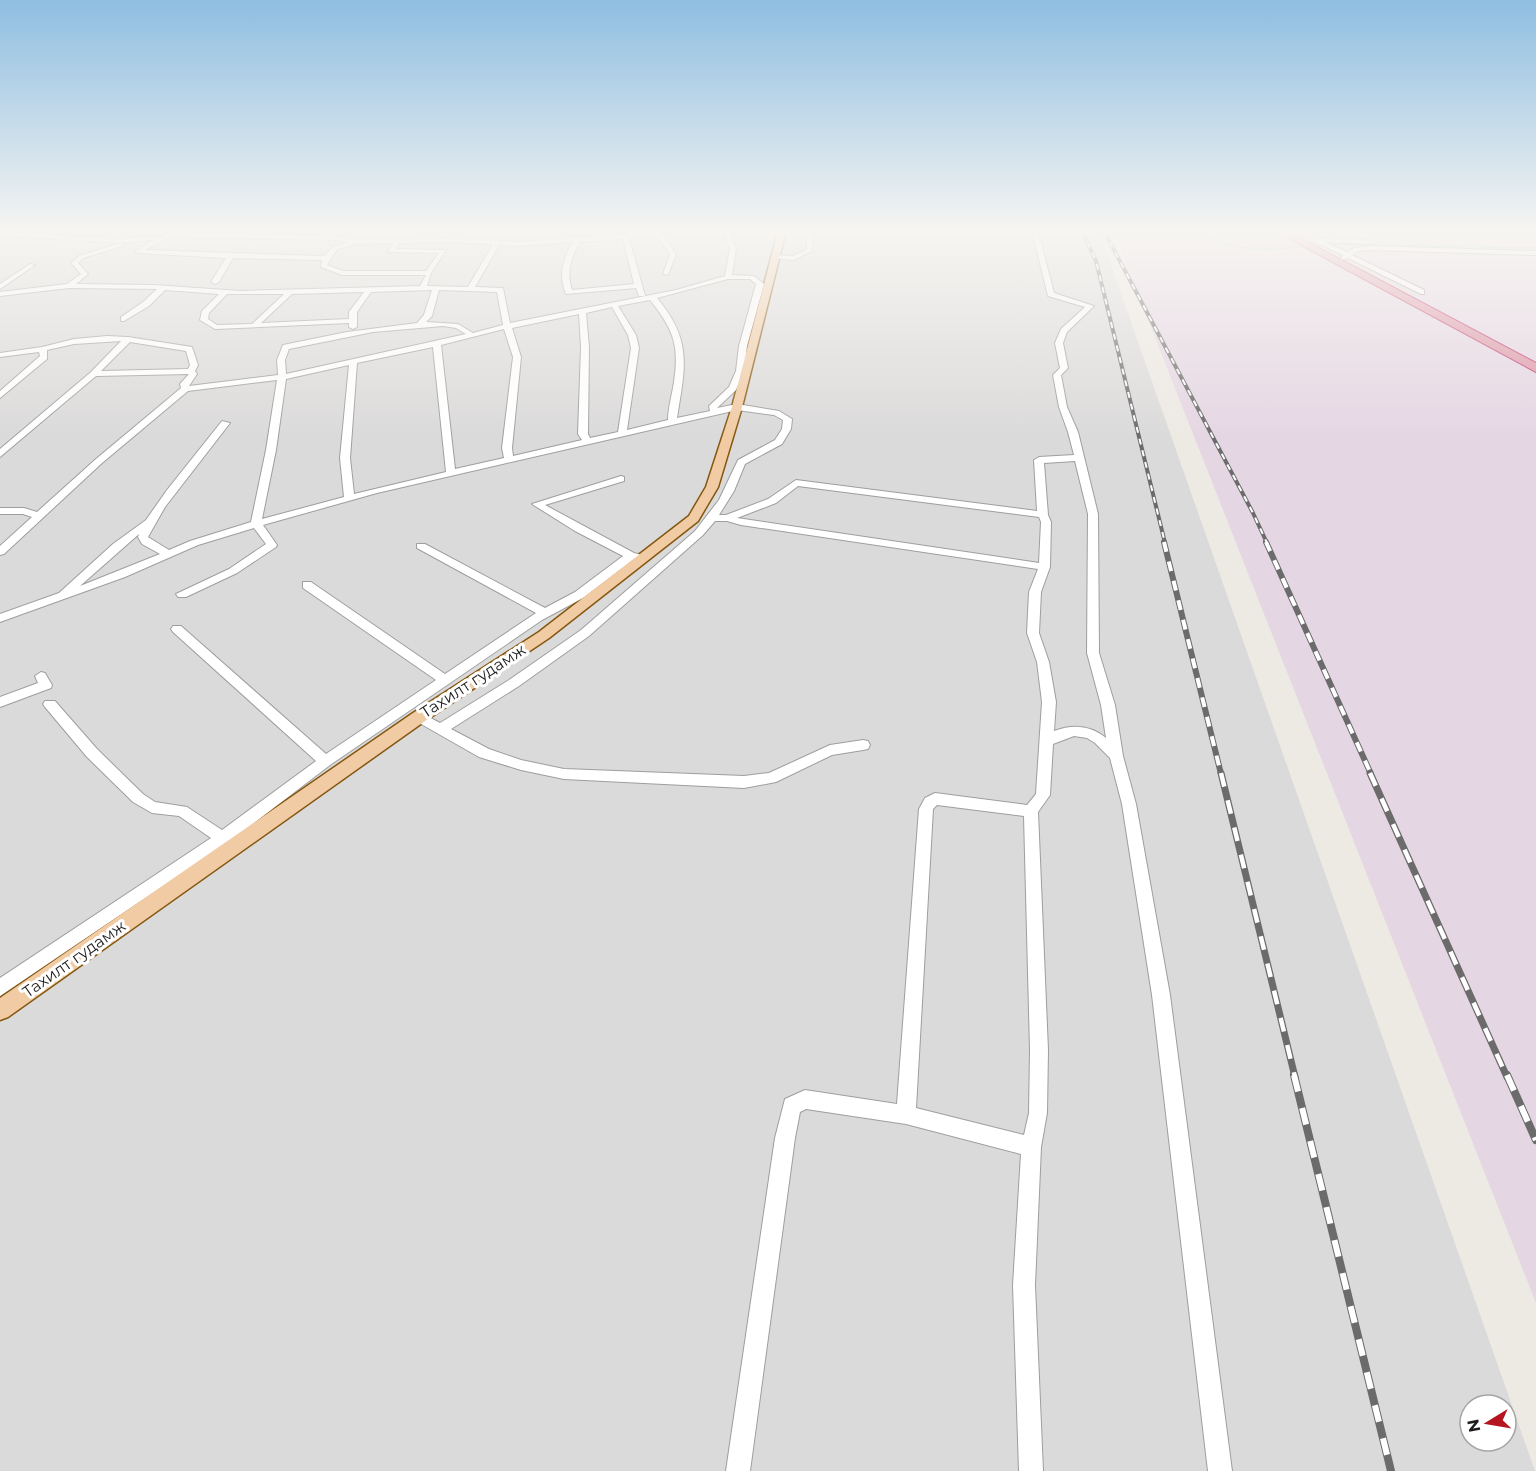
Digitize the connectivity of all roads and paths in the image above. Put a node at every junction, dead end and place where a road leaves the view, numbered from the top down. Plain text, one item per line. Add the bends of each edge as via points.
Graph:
1 (151, 300) edge
2 (218, 300) edge
3 (282, 300) edge
4 (362, 300) edge
5 (433, 300) edge
6 (503, 300) edge
7 (641, 300) edge
8 (651, 300) edge
9 (760, 300) edge
10 (1069, 300) edge
11 (1408, 300) edge
12 (1423, 300) edge
13 (614, 305) junction
14 (582, 310) junction
15 (757, 315) junction
16 (124, 319) dead end
17 (353, 321) junction
18 (254, 326) junction
19 (418, 326) junction
20 (508, 326) junction
21 (358, 333) junction
22 (470, 334) junction
23 (128, 339) junction
24 (437, 344) junction
25 (43, 349) junction
26 (0, 355) edge
27 (353, 361) junction
28 (1536, 361) edge
29 (1536, 368) edge
30 (190, 371) junction
31 (94, 374) junction
32 (282, 377) junction
33 (186, 388) junction
34 (0, 395) edge
35 (737, 407) junction
36 (715, 412) junction
37 (674, 422) junction
38 (225, 423) dead end
39 (622, 434) junction
40 (587, 442) junction
41 (0, 454) edge
42 (1079, 458) junction
43 (509, 461) junction
44 (451, 475) junction
45 (621, 479) dead end
46 (349, 498) junction
47 (0, 511) edge
48 (1043, 515) junction
49 (39, 516) junction
50 (714, 518) junction
51 (727, 518) junction
52 (150, 520) junction
53 (255, 524) junction
54 (421, 546) dead end
55 (0, 552) edge
56 (170, 555) junction
57 (637, 557) junction
58 (1044, 567) junction
59 (307, 585) dead end
60 (182, 594) dead end
61 (60, 598) junction
62 (545, 613) junction
63 (0, 618) edge
64 (177, 629) dead end
65 (41, 676) dead end
66 (444, 679) junction
67 (0, 702) edge
68 (50, 704) dead end
69 (419, 717) junction
70 (442, 728) junction
71 (1046, 742) junction
72 (863, 745) dead end
73 (1116, 756) junction
74 (325, 761) junction
75 (1031, 811) junction
76 (228, 844) junction
77 (0, 988) edge
78 (0, 1010) edge
79 (906, 1115) junction
80 (1031, 1146) junction
81 (738, 1471) edge
82 (1031, 1471) edge
83 (1220, 1471) edge

1 - 16 street
2 - 18 street via 205,313 204,320 215,327
3 - 18 street
4 - 17 street via 353,312
5 - 19 street via 428,316
6 - 20 street
7 - 13 street
8 - 37 street via 672,323 680,344
9 - 15 main road, Тахилт гудамж
10 - 42 street via 1090,306 1064,331 1059,343 1064,368 1057,375
11 - 29 highway
12 - 28 highway
13 - 14 street
13 - 39 street via 632,335 635,348
14 - 20 street
14 - 40 street via 583,434
15 - 35 main road, Тахилт гудамж
15 - 36 street via 745,339 733,388 714,404
17 - 18 street
17 - 21 street
19 - 21 street
19 - 22 street via 459,327
20 - 22 street
20 - 43 street via 517,357
21 - 32 street via 286,347 281,360
22 - 24 street
23 - 25 street via 91,340
23 - 30 street via 189,349 194,365
23 - 31 street
24 - 27 street
24 - 44 street
25 - 26 street
25 - 34 street via 44,357
27 - 32 street
27 - 46 street via 345,458
30 - 31 street
30 - 33 street via 193,374 184,384
31 - 41 street
32 - 33 street
32 - 53 street
33 - 49 street
35 - 36 street
35 - 50 street via 781,413 788,419 788,425 778,446 741,462
35 - 57 main road, Тахилт гудамж via 712,487 694,518
36 - 37 street
37 - 39 street
38 - 52 street
39 - 40 street
40 - 43 street
42 - 48 street via 1039,460
42 - 73 street via 1093,514 1093,653 1108,705
43 - 44 street
44 - 46 street
45 - 57 street via 537,504
46 - 53 street
47 - 49 street via 24,511
48 - 51 street via 796,483 772,501
48 - 58 street
49 - 55 street
50 - 51 street
50 - 70 street via 585,633
51 - 58 street
52 - 56 street via 143,537
52 - 61 street
53 - 56 street via 194,543
53 - 60 street via 274,548
54 - 62 street
56 - 61 street
57 - 62 street
57 - 69 main road, Тахилт гудамж via 544,635
58 - 71 street via 1035,592 1033,633 1044,662 1049,702
59 - 66 street
61 - 63 street
62 - 66 street
64 - 74 street
65 - 67 street via 46,685
66 - 74 street
68 - 76 street via 138,798 152,807 182,811
69 - 70 street
69 - 76 main road, Тахилт гудамж
70 - 72 street via 484,753 564,774 744,782 771,778 830,750
71 - 73 street via 1060,732 1076,730 1096,737
71 - 75 street via 1043,795
73 - 83 street via 1129,804 1161,995
74 - 76 street
75 - 79 street via 935,799 926,809
75 - 80 street via 1039,1050 1038,1113
76 - 77 street
76 - 78 main road, Тахилт гудамж
79 - 80 street
79 - 81 street via 805,1099 792,1106
80 - 82 street via 1024,1285

